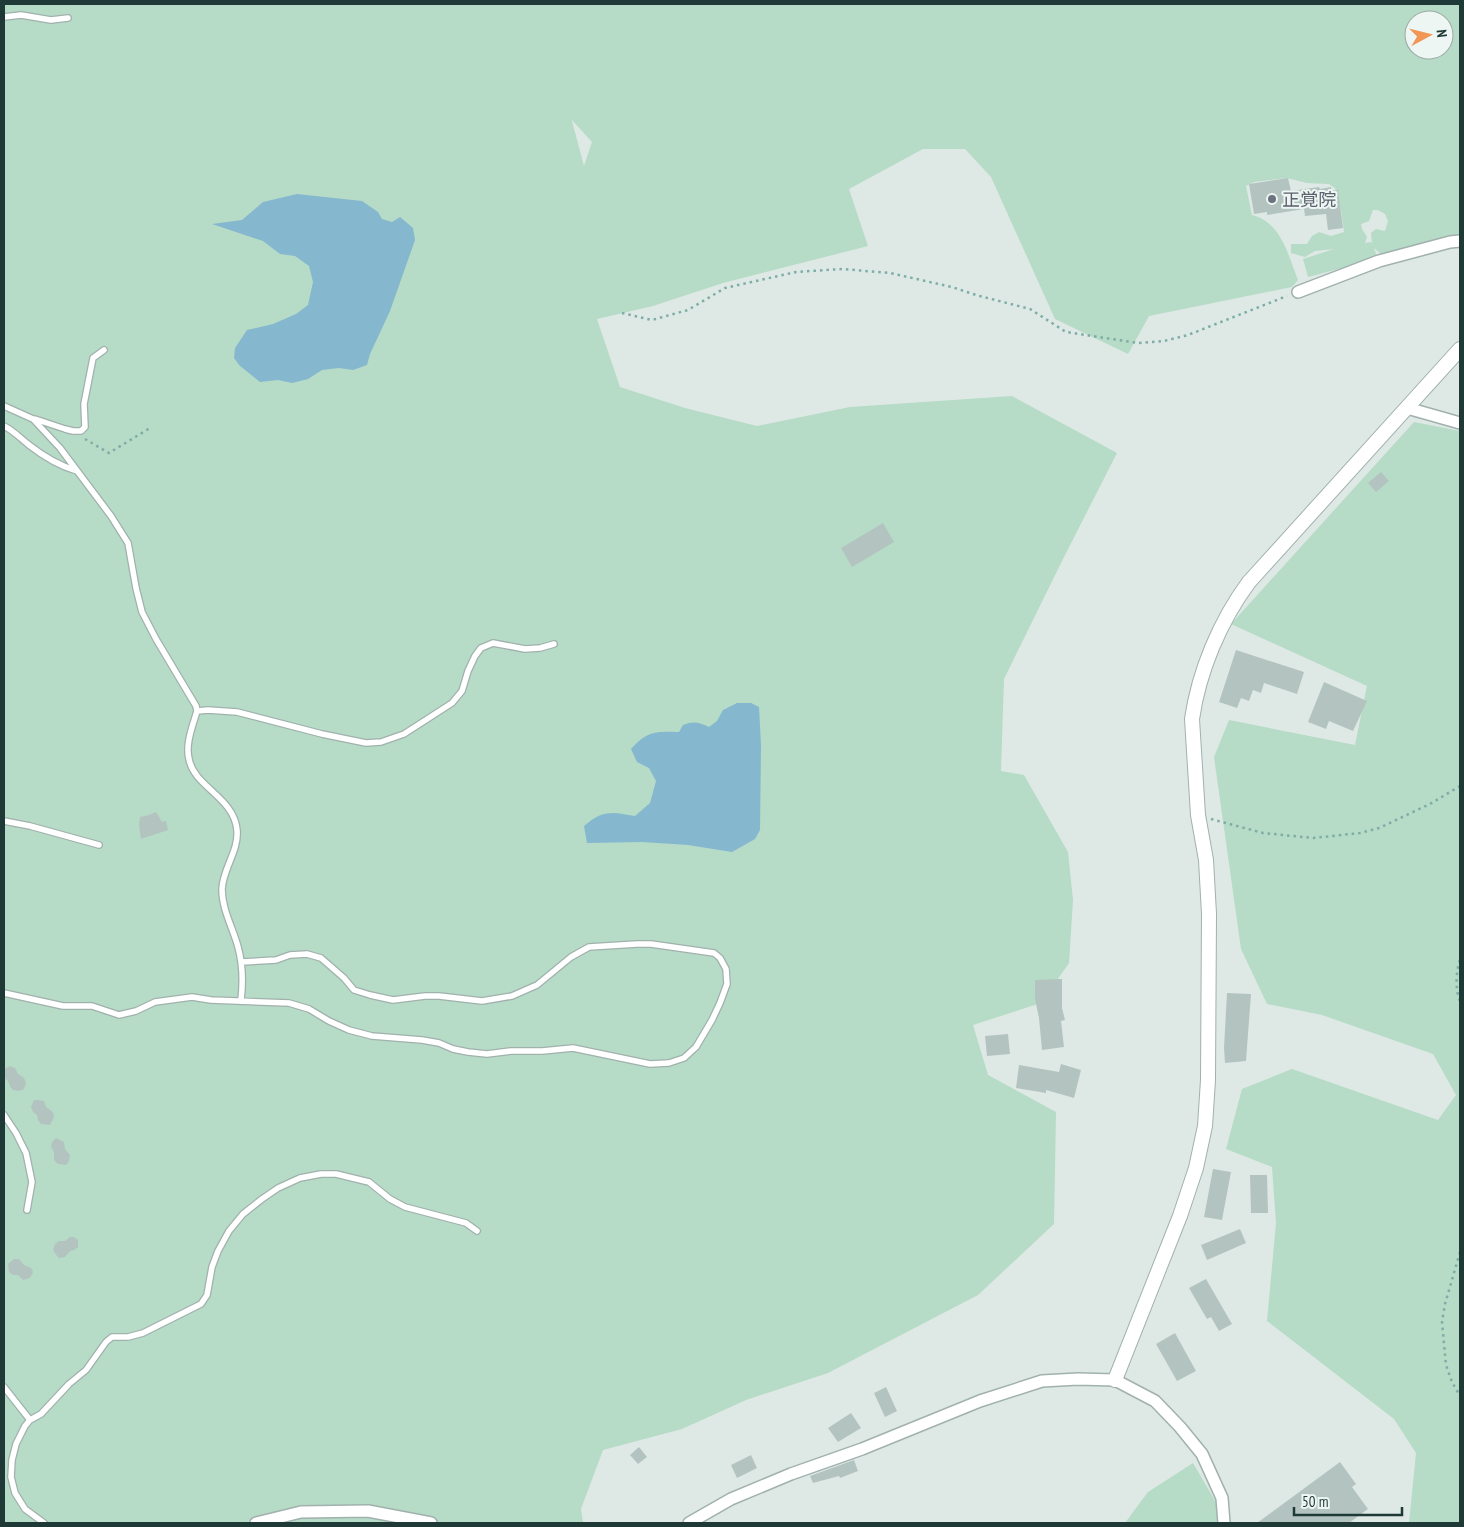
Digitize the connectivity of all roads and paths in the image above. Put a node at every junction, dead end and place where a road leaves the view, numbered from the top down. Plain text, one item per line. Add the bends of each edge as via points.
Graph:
1 (4, 17) edge
2 (68, 18) dead end
3 (1460, 241) edge
4 (1298, 292) joint
5 (622, 313) dead end
6 (1460, 349) edge
7 (104, 350) dead end
8 (4, 406) edge
9 (1408, 408) junction
10 (32, 419) junction
11 (1460, 423) edge
12 (4, 426) edge
13 (150, 428) dead end
14 (74, 432) junction
15 (77, 471) junction
16 (554, 644) dead end
17 (197, 711) junction
18 (1460, 786) edge
19 (1198, 815) junction
20 (4, 820) edge
21 (99, 845) dead end
22 (1460, 960) edge
23 (241, 962) junction
24 (4, 993) edge
25 (241, 1000) junction
26 (1460, 1001) edge
27 (4, 1115) edge
28 (27, 1210) dead end
29 (477, 1231) dead end
30 (1460, 1252) edge
31 (1115, 1380) junction
32 (4, 1387) edge
33 (1460, 1396) edge
34 (30, 1420) junction
35 (44, 1523) edge
36 (256, 1523) edge
37 (431, 1523) edge
38 (690, 1523) edge
39 (1224, 1523) edge

1 - 2 lane
3 - 4 street via 1379,261
4 - 5 path via 1188,335 1138,343 1066,332 1030,309 952,287 890,273 842,269 796,272 725,288 688,310 652,320
6 - 9 street
7 - 14 lane via 93,358 84,404 85,428
8 - 10 lane
9 - 11 street
9 - 19 street via 1235,601 1210,654 1194,705 1192,719
10 - 14 lane
10 - 15 lane
12 - 15 lane via 42,455
13 - 14 path via 109,453
15 - 17 lane via 128,543 142,612
16 - 17 lane via 525,649 494,643 482,648 468,671 462,691 452,703 404,734 381,742 366,743 322,734 237,712
17 - 23 lane via 188,760 203,783 228,807 237,830 222,888 223,904
18 - 19 path via 1379,828 1360,833 1313,838 1263,833
19 - 31 street via 1206,860 1210,922 1206,1126 1180,1216
20 - 21 lane
22 - 26 path
23 - 25 lane
23 - 25 lane via 307,954 321,958 354,990 370,995 394,1000 439,996 482,1001 512,996 537,986 571,957 589,947 651,944 714,953 726,969 727,984 696,1047 684,1058 669,1064 650,1064 573,1048 486,1054 453,1050 422,1040 372,1036 349,1030 309,1009 289,1003
24 - 25 lane via 63,1006 92,1006 118,1015 155,1002 192,997
27 - 28 lane via 26,1153 32,1182
29 - 34 lane via 466,1223 405,1207 369,1182 336,1174 300,1178 262,1199 229,1231 218,1251 207,1295 201,1304 143,1333 112,1337 86,1370 41,1414
30 - 33 path via 1442,1322 1446,1365
31 - 38 street via 1042,1381 989,1398 731,1499
31 - 39 street via 1154,1401 1202,1454 1222,1498
32 - 34 lane
34 - 35 lane via 16,1444 11,1477 24,1509
36 - 37 street via 301,1512 368,1511

